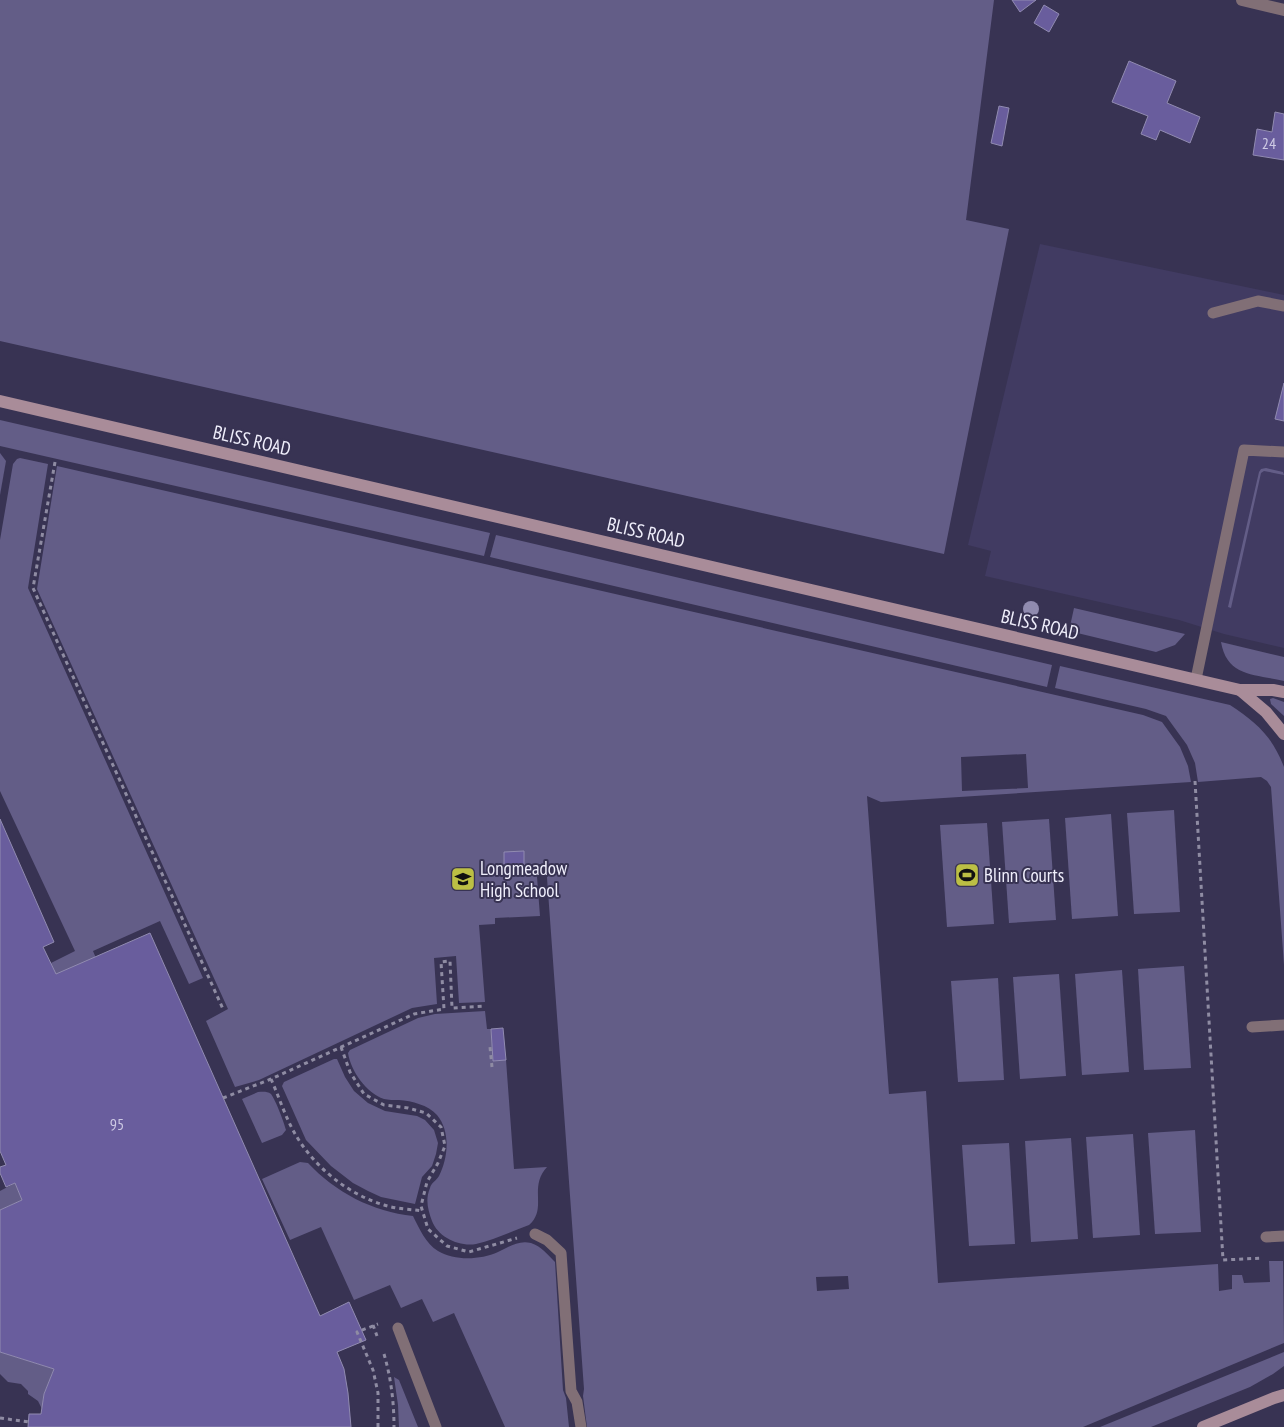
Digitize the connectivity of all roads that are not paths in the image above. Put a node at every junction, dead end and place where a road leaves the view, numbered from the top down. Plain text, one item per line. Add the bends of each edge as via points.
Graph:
1 (1242, 0) edge
2 (1284, 10) edge
3 (1284, 306) edge
4 (1213, 312) dead end
5 (0, 401) edge
6 (1284, 452) edge
7 (1196, 679) junction
8 (1240, 690) junction
9 (1284, 692) edge
10 (1284, 734) edge
11 (1284, 1025) edge
12 (1252, 1027) dead end
13 (535, 1234) road end
14 (1284, 1236) edge
15 (1266, 1237) dead end
16 (398, 1328) dead end
17 (1281, 1395) edge
18 (436, 1427) edge
19 (581, 1427) edge
20 (1203, 1427) edge

1 - 2 street
3 - 4 lane via 1258,301
5 - 7 main road, BLISS ROAD
6 - 7 lane via 1244,450
7 - 8 main road, BLISS ROAD
8 - 9 main road, BLISS ROAD
8 - 10 main road via 1266,712
11 - 12 lane
13 - 19 lane via 561,1252 571,1391 577,1402
14 - 15 lane
16 - 18 lane
17 - 20 main road

